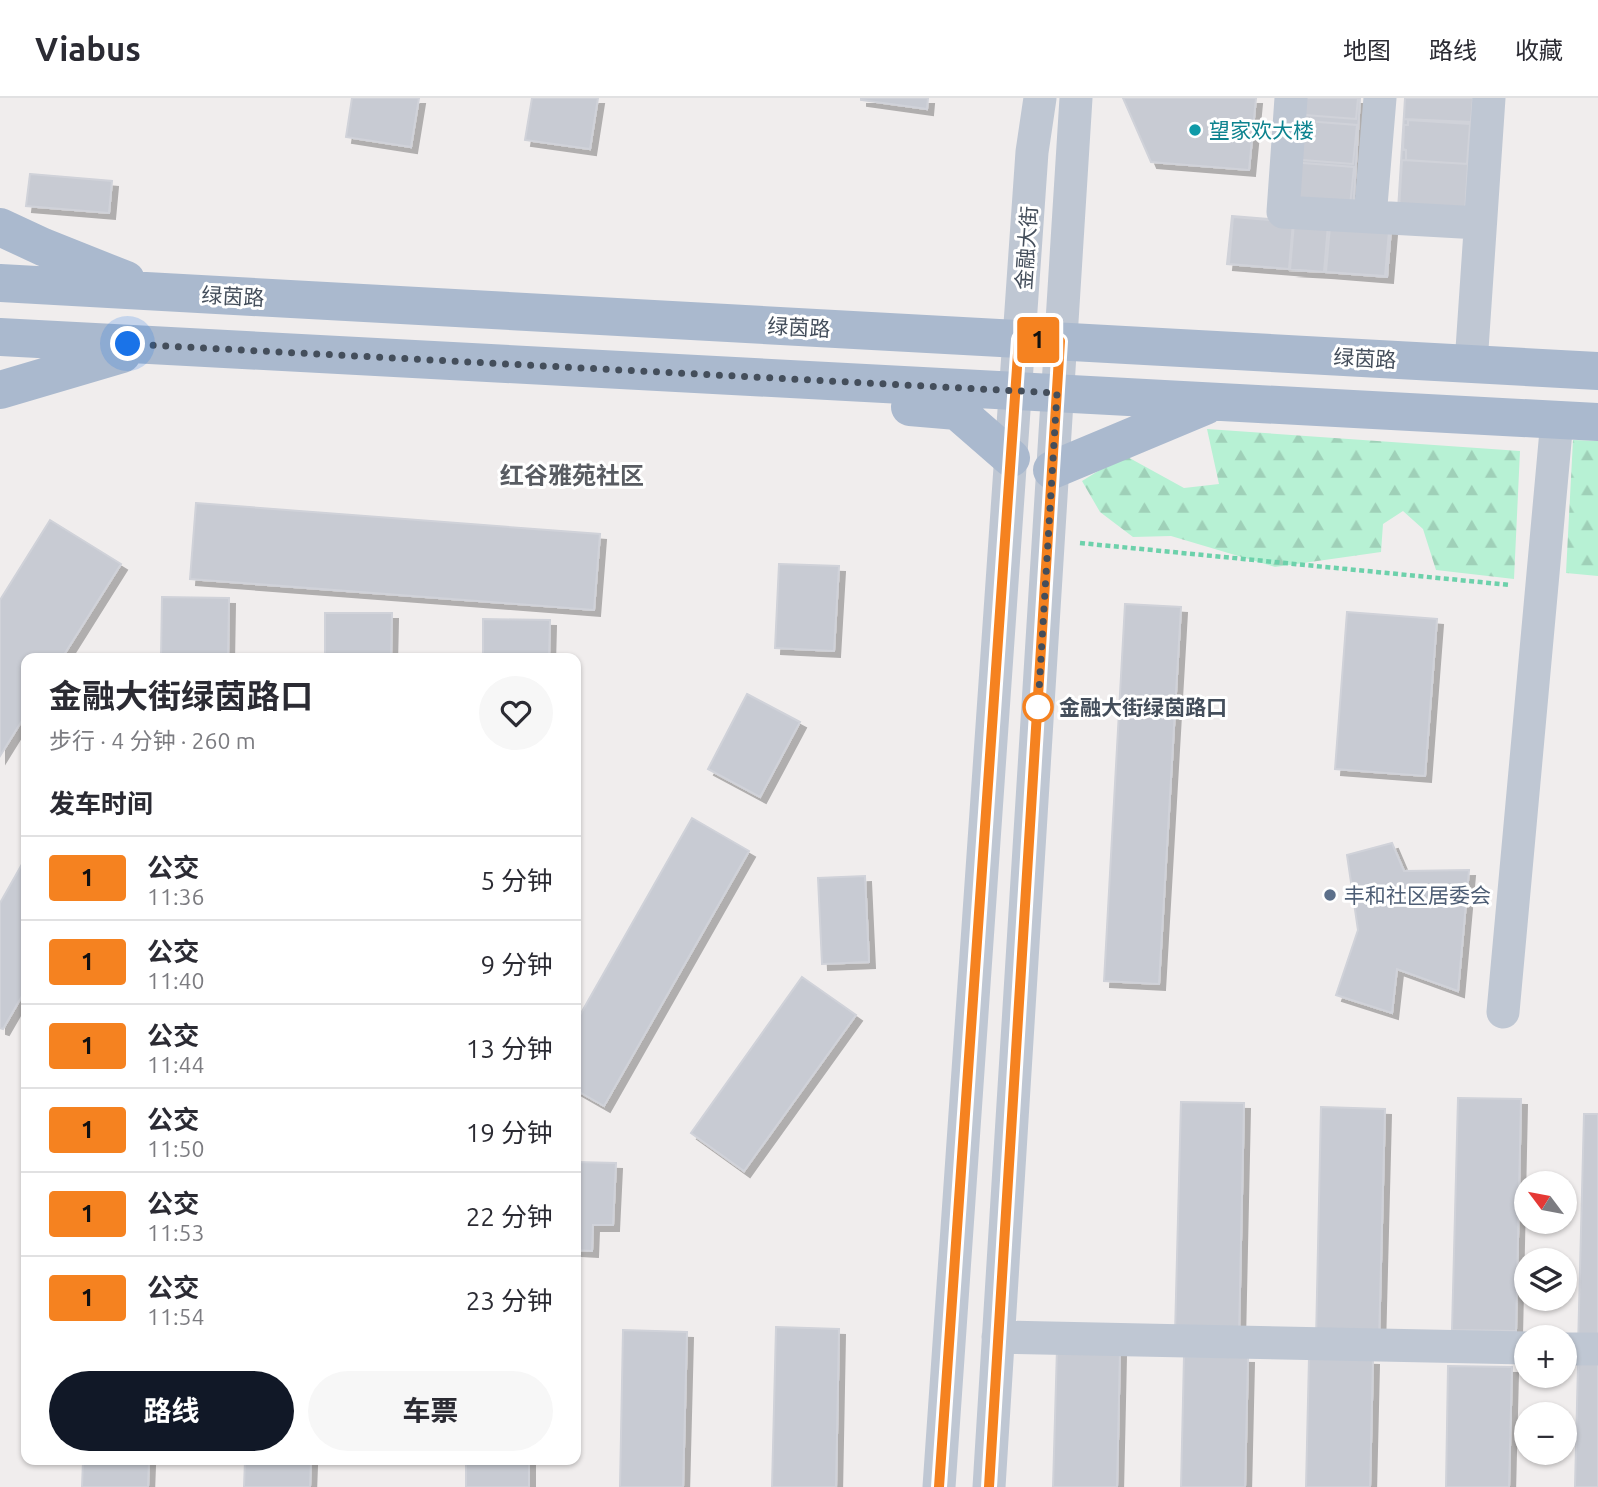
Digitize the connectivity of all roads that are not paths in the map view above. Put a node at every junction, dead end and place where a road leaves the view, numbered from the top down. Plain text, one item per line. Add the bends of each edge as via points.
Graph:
1 (1040, 98) edge
2 (1076, 98) edge
3 (1291, 98) edge
4 (1380, 98) edge
5 (1489, 98) edge
6 (1370, 216) junction
7 (1479, 223) junction
8 (0, 227) edge
9 (0, 284) edge
10 (157, 292) junction
11 (0, 337) edge
12 (1019, 339) junction
13 (1060, 341) junction
14 (154, 345) junction
15 (1471, 363) junction
16 (1598, 370) edge
17 (766, 378) junction
18 (0, 390) edge
19 (1016, 391) junction
20 (1057, 393) junction
21 (1216, 402) junction
22 (1557, 420) junction
23 (1598, 422) edge
24 (1011, 458) junction
25 (1052, 470) junction
26 (1503, 1012) dead end
27 (998, 1337) junction
28 (1514, 1348) edge
29 (1577, 1349) edge
30 (1598, 1349) edge
31 (939, 1487) edge
32 (989, 1487) edge

1 - 12 street, 金融大街
2 - 13 street, 金融大街
3 - 6 street via 1283,212
4 - 6 street
5 - 7 street
6 - 7 street
7 - 15 street
8 - 10 main road
9 - 10 main road, 绿茵路
10 - 12 main road, 绿茵路
11 - 14 main road
12 - 13 main road, 绿茵路
12 - 19 street, 金融大街
13 - 15 main road, 绿茵路
13 - 20 street, 金融大街
14 - 17 main road
14 - 18 main road
15 - 16 main road, 绿茵路
17 - 19 main road
17 - 24 main road via 807,398 957,411
19 - 20 main road
19 - 24 street, 金融大街
20 - 21 main road
20 - 25 street, 金融大街
21 - 22 main road
21 - 25 main road
22 - 23 main road
22 - 26 street
24 - 31 street, 金融大街
25 - 27 street, 金融大街
27 - 28 street
27 - 32 street, 金融大街
29 - 30 street

